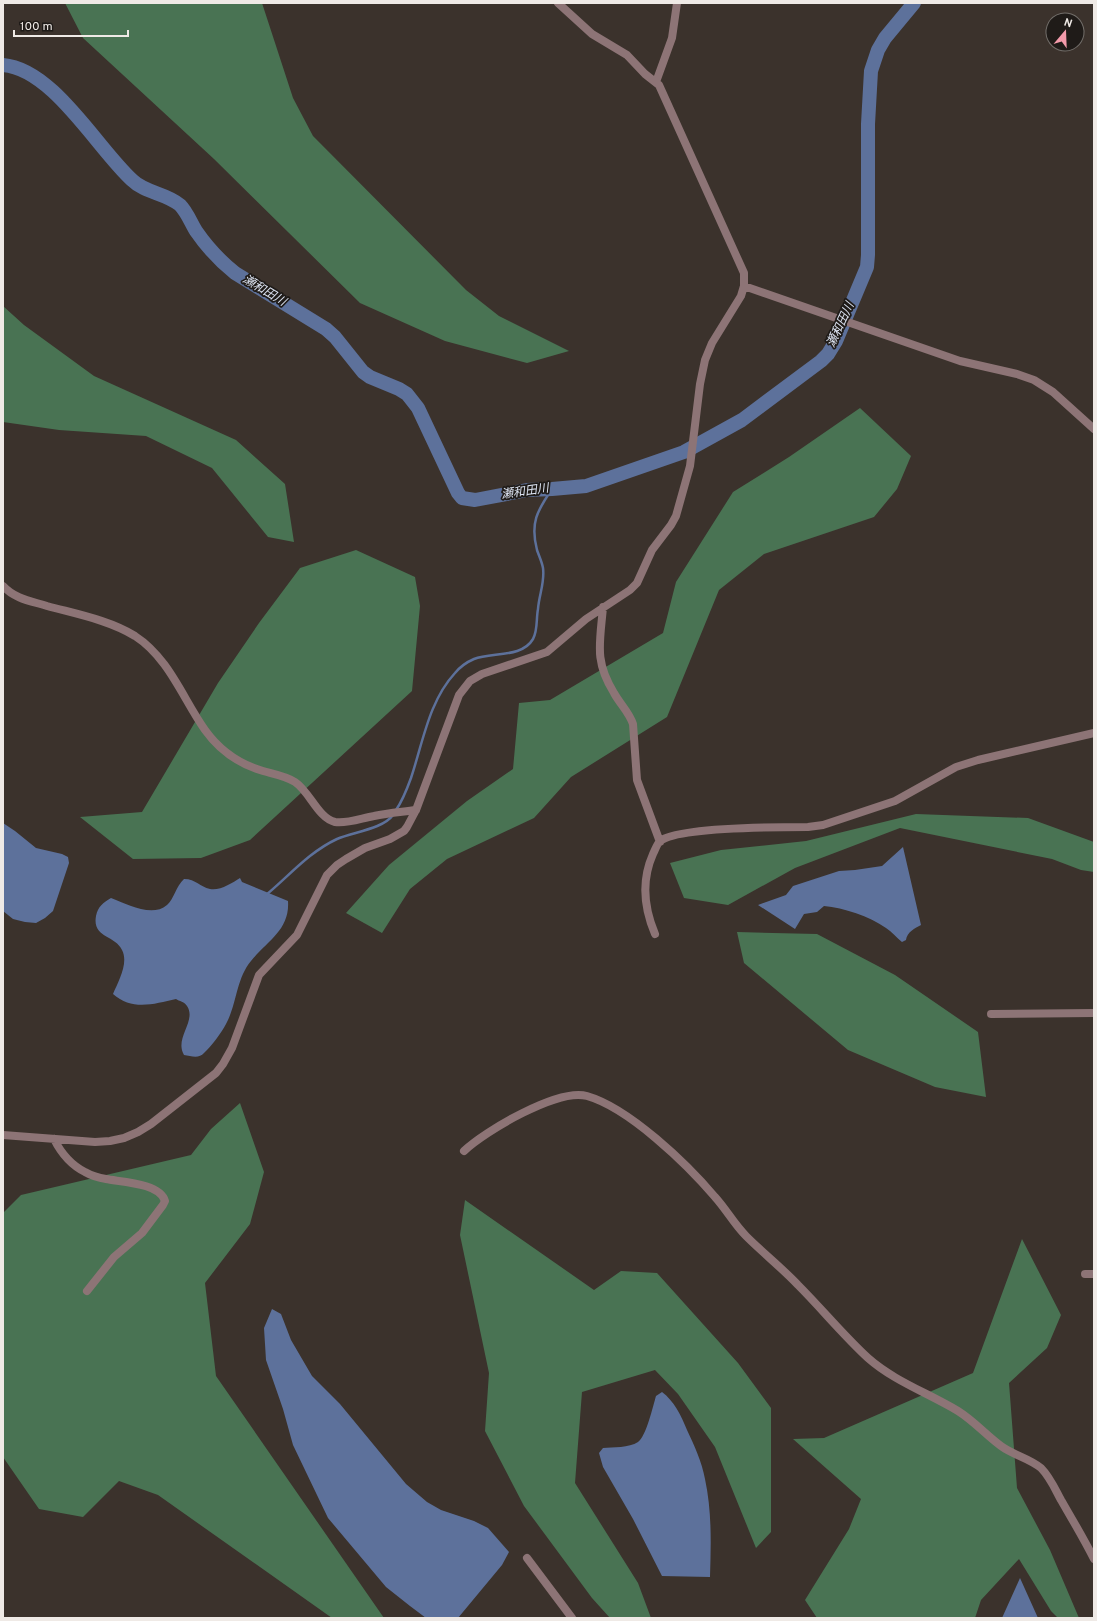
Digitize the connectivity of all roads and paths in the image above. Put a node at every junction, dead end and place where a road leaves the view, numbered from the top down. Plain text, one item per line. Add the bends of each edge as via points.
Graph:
1 (558, 3) edge
2 (677, 3) edge
3 (656, 82) junction
4 (744, 286) junction
5 (1094, 429) edge
6 (3, 586) edge
7 (604, 607) junction
8 (1094, 733) edge
9 (416, 810) junction
10 (660, 842) junction
11 (655, 934) dead end
12 (1094, 1013) edge
13 (991, 1014) dead end
14 (3, 1136) edge
15 (54, 1139) junction
16 (464, 1151) dead end
17 (1085, 1274) dead end
18 (1094, 1274) edge
19 (86, 1291) dead end
20 (527, 1558) dead end
21 (1094, 1559) edge
22 (572, 1618) edge

1 - 3 street via 592,34 627,55 644,74
2 - 3 street via 672,38
3 - 4 street via 674,116 743,270
4 - 5 street via 960,361 1034,380 1053,392
4 - 7 street via 739,300 712,343 706,360 700,384 690,466 676,516 652,550 637,583
6 - 9 street via 16,596 115,626 136,637 162,662 205,730 220,748 247,765 295,782 329,819 337,822
7 - 9 street via 547,652 474,677 466,685 455,704
7 - 10 street via 600,662 607,683 633,724 637,780
8 - 10 street via 978,760 953,769 895,801 823,824 808,827 692,832
9 - 15 street via 404,831 365,848 337,865 327,875 297,935 259,975 232,1048 223,1064 211,1077 151,1124 131,1135 103,1142
10 - 11 street via 650,860 645,879 647,911
12 - 13 street
14 - 15 street
15 - 19 street via 60,1151 80,1169 105,1179 149,1187 161,1194 165,1201 142,1233 114,1257
16 - 21 street via 495,1128 554,1099 578,1095 589,1097 603,1102 630,1119 667,1148 708,1189 746,1236 788,1274 868,1357 904,1382 963,1415 1000,1445 1047,1471
17 - 18 street
20 - 22 street

